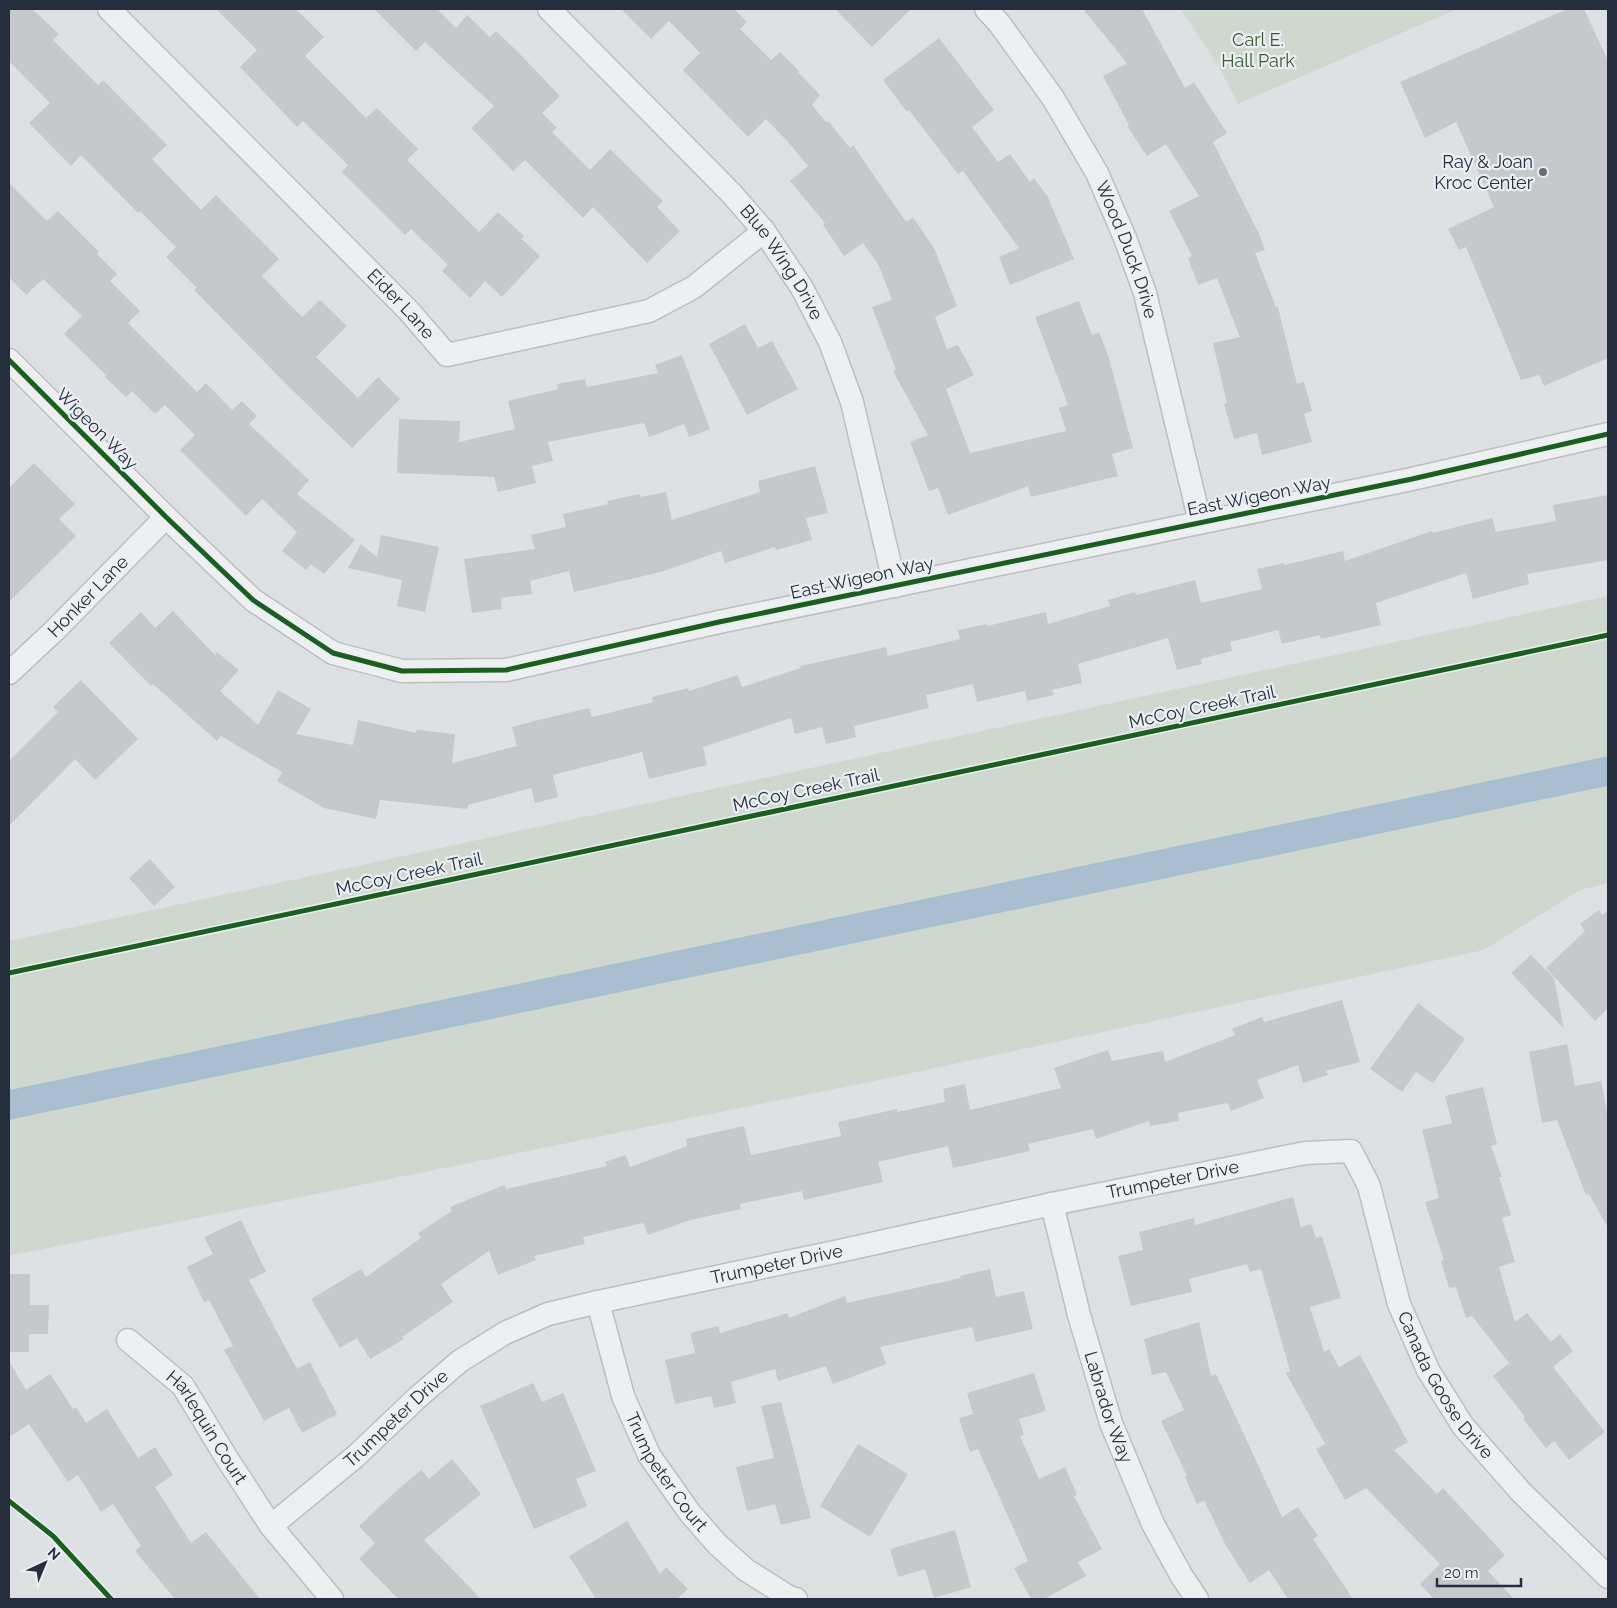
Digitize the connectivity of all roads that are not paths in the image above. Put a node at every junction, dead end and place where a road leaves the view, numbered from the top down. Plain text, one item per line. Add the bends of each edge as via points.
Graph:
1 (109, 9) edge
2 (549, 9) edge
3 (986, 9) edge
4 (764, 231) junction
5 (9, 360) edge
6 (1608, 434) edge
7 (166, 517) junction
8 (1200, 522) junction
9 (895, 586) junction
10 (9, 673) edge
11 (1351, 1152) joint
12 (1052, 1204) junction
13 (598, 1302) junction
14 (128, 1340) dead end
15 (271, 1526) junction
16 (1608, 1577) edge
17 (332, 1599) edge
18 (796, 1599) edge
19 (1197, 1599) edge

1 - 4 street, Eider Lane via 408,310 448,355 649,311 694,287
2 - 4 street, Blue Wing Drive via 731,193
3 - 8 street, Wood Duck Drive via 1053,98 1097,173 1125,238 1145,292
4 - 9 street, Blue Wing Drive via 802,288 830,342 852,402
5 - 7 street, Wigeon Way
6 - 8 street, East Wigeon Way via 1412,479
7 - 9 street, East Wigeon Way via 253,600 334,654 402,671 506,670
7 - 10 street, Honker Lane
8 - 9 street, East Wigeon Way
11 - 12 street, Trumpeter Drive via 1305,1153
11 - 16 street, Canada Goose Drive via 1369,1186 1399,1304 1428,1370 1463,1426 1521,1492
12 - 13 street, Trumpeter Drive
12 - 19 street, Labrador Way via 1079,1315 1111,1423 1153,1524
13 - 15 street, Trumpeter Drive via 548,1314 505,1333 460,1361 356,1456
13 - 18 street, Trumpeter Court via 623,1396 649,1455 690,1513 718,1544 746,1570
14 - 15 street, Harlequin Court via 183,1386
15 - 17 street, Harlequin Court

